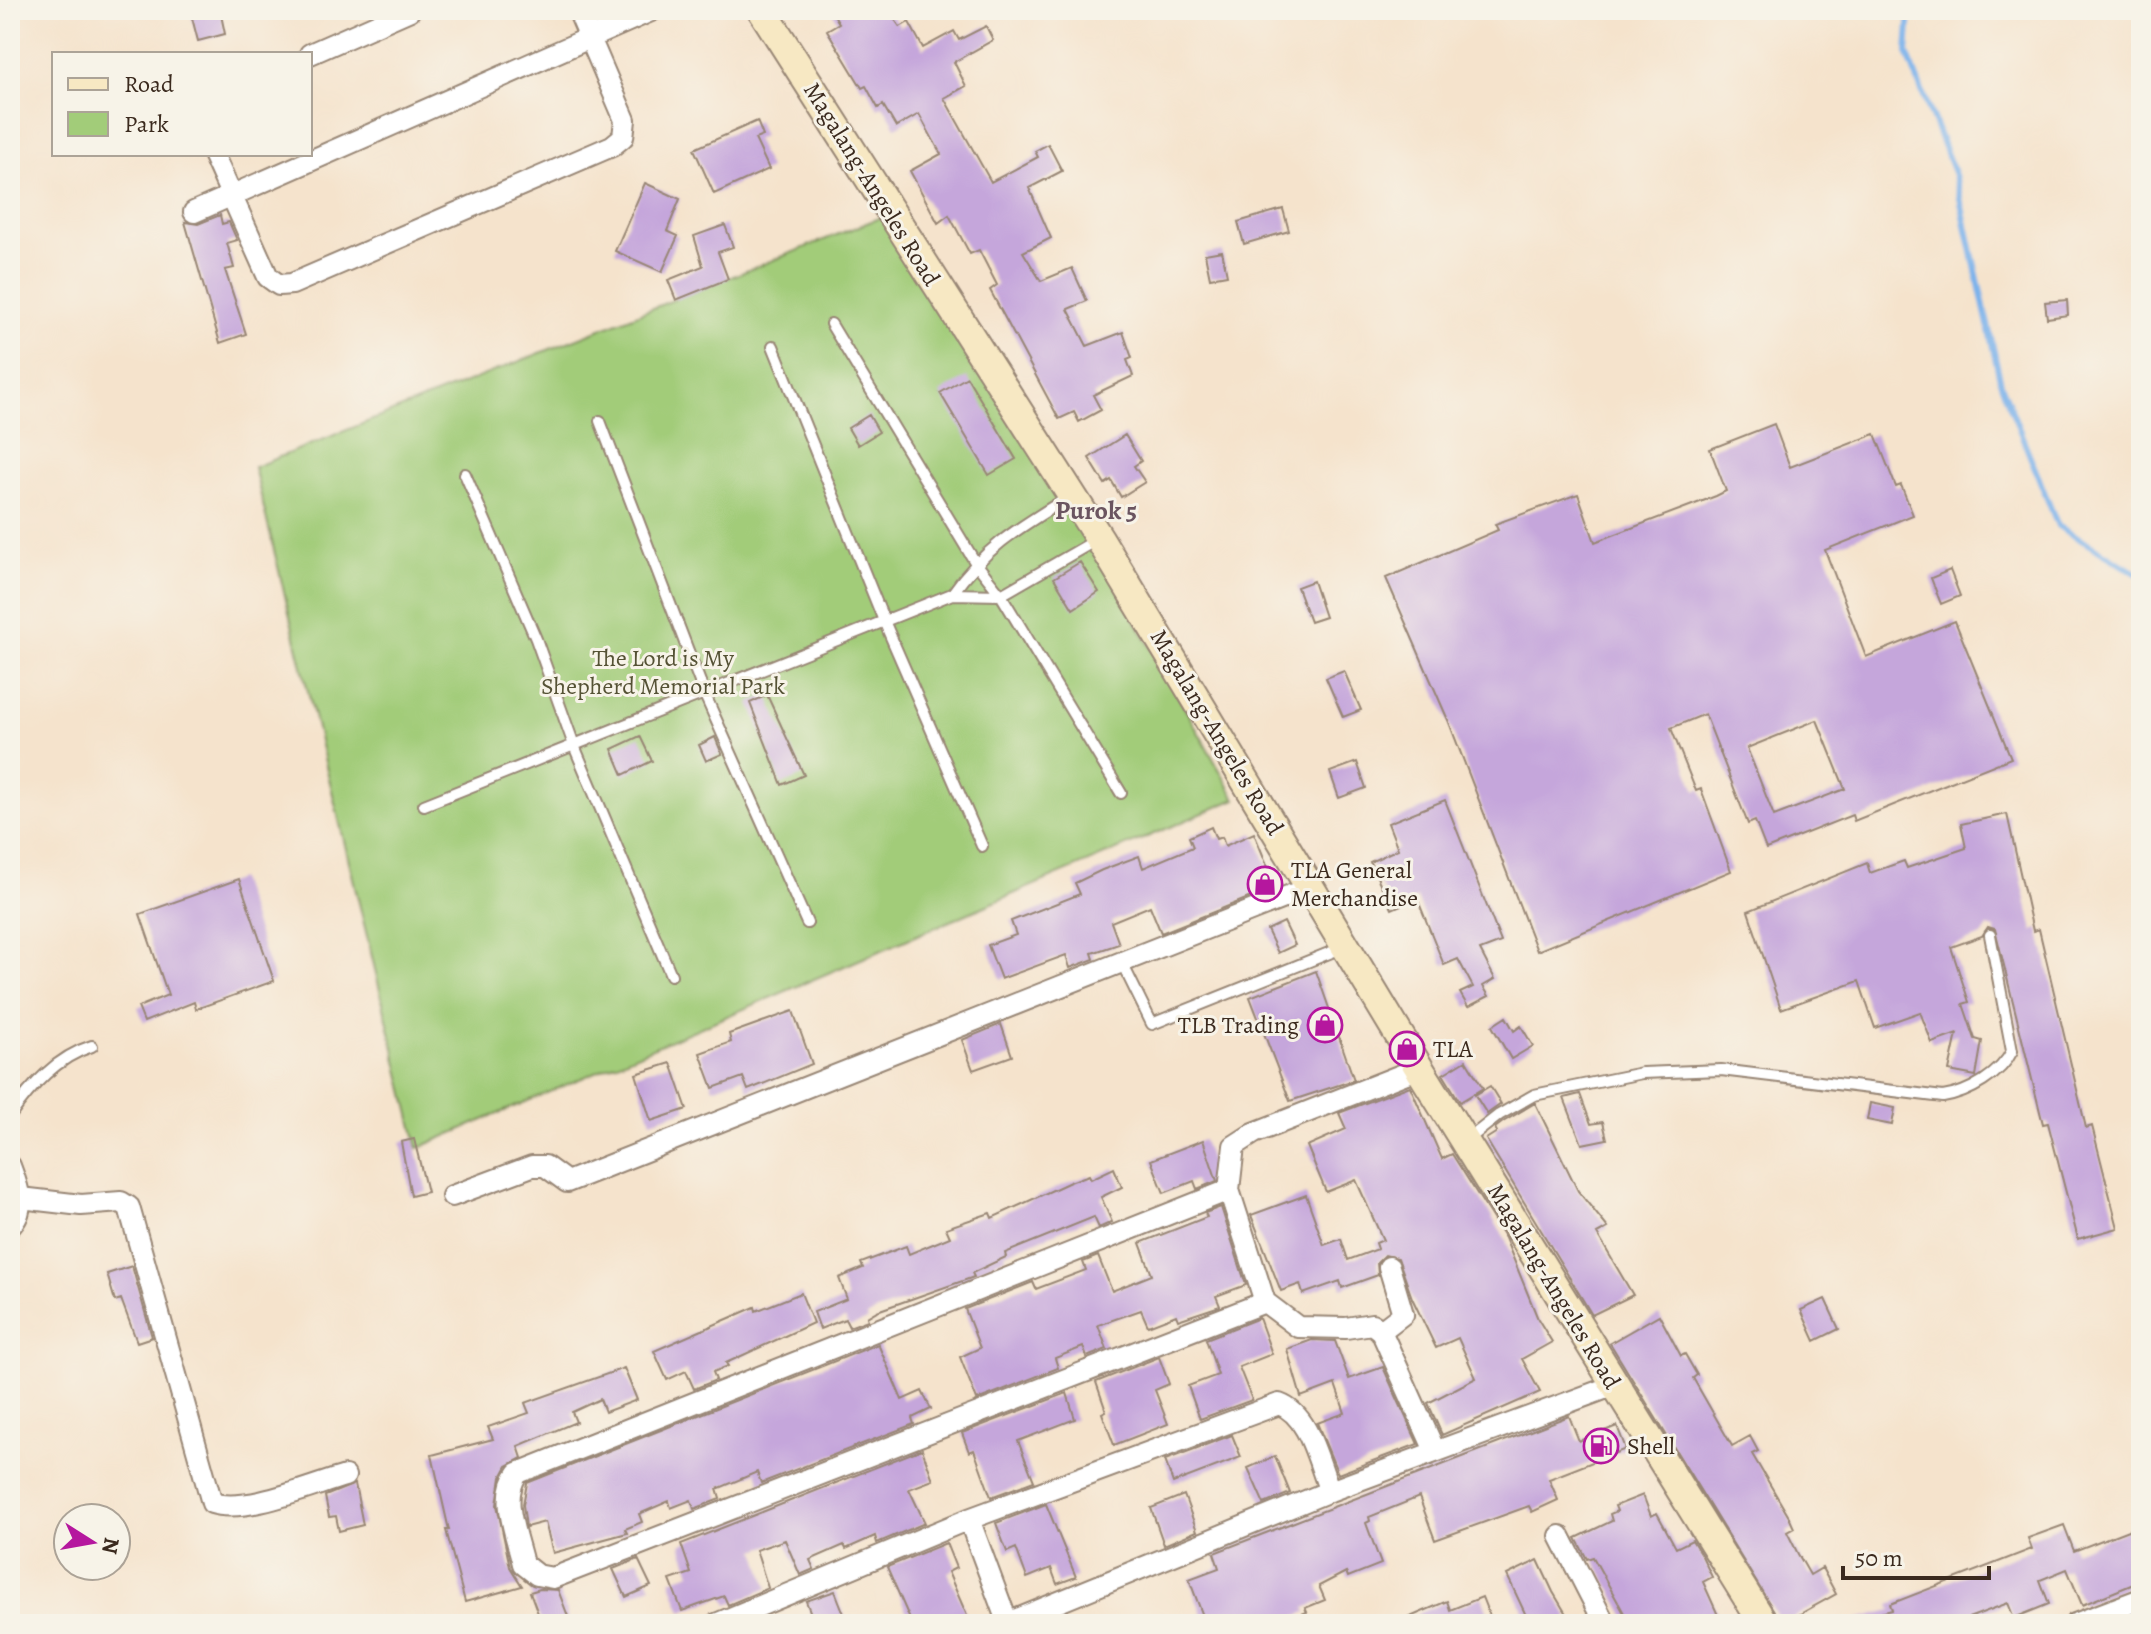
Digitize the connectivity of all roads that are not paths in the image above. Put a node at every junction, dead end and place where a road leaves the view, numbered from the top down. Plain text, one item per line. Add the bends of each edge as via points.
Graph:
1 (410, 10) edge
2 (578, 10) edge
3 (653, 10) edge
4 (762, 10) edge
5 (589, 39) junction
6 (312, 53) edge
7 (214, 156) edge
8 (230, 198) junction
9 (194, 212) dead end
10 (831, 324) dead end
11 (773, 346) dead end
12 (600, 421) dead end
13 (465, 474) dead end
14 (1070, 497) junction
15 (1099, 538) junction
16 (975, 562) junction
17 (952, 594) junction
18 (1001, 595) junction
19 (884, 621) junction
20 (705, 695) junction
21 (575, 748) junction
22 (1121, 793) dead end
23 (424, 805) dead end
24 (982, 846) dead end
25 (1311, 887) junction
26 (807, 923) dead end
27 (1990, 935) dead end
28 (1346, 946) junction
29 (1122, 963) junction
30 (671, 975) dead end
31 (92, 1046) dead end
32 (1419, 1068) junction
33 (10, 1116) edge
34 (1466, 1141) junction
35 (10, 1166) edge
36 (1229, 1190) junction
37 (452, 1196) dead end
38 (21, 1198) junction
39 (10, 1226) edge
40 (1389, 1267) dead end
41 (1265, 1302) junction
42 (1381, 1331) junction
43 (1615, 1385) junction
44 (1435, 1451) junction
45 (345, 1476) dead end
46 (1330, 1491) junction
47 (969, 1519) junction
48 (1560, 1536) dead end
49 (2141, 1599) edge
50 (716, 1624) edge
51 (1007, 1624) edge
52 (1605, 1624) edge
53 (1764, 1624) edge
54 (2075, 1624) edge

1 - 6 street
2 - 5 street
3 - 5 street
4 - 14 main road, Magalang-Angeles Road
5 - 8 street
5 - 8 street via 625,120 623,137 612,146 292,284 279,285 268,277
7 - 8 street
8 - 9 street
10 - 16 lane
11 - 19 lane
12 - 20 lane
13 - 21 lane via 536,639
14 - 15 main road, Magalang-Angeles Road
14 - 16 lane
15 - 18 lane
15 - 25 main road, Magalang-Angeles Road
16 - 17 lane
16 - 18 lane
17 - 18 lane
17 - 19 lane
18 - 22 lane
19 - 20 lane
19 - 24 lane
20 - 21 lane
20 - 26 lane
21 - 23 lane
21 - 30 lane
25 - 28 main road, Magalang-Angeles Road
25 - 29 street
27 - 34 lane via 2012,1051 2005,1066 1958,1095 1721,1070 1642,1073 1534,1095
28 - 29 lane via 1152,1024
28 - 32 main road, Magalang-Angeles Road
29 - 37 street via 567,1182 545,1166 532,1166
31 - 33 lane via 72,1052 50,1069
32 - 34 main road, Magalang-Angeles Road
32 - 36 street via 1254,1133 1234,1146
34 - 43 main road, Magalang-Angeles Road
35 - 38 street
36 - 41 street
36 - 41 street via 518,1473 507,1495 523,1564 537,1575 553,1578
38 - 39 street
38 - 45 street via 81,1205 121,1202 129,1207 212,1503 226,1507 253,1502
40 - 42 street via 1403,1314
41 - 42 street via 1298,1327 1372,1324
42 - 44 street
43 - 44 street
43 - 53 main road, Magalang-Angeles Road
44 - 46 street
46 - 47 street via 1301,1419 1279,1404
46 - 51 street
47 - 50 street
47 - 51 street
48 - 52 street
49 - 54 street

